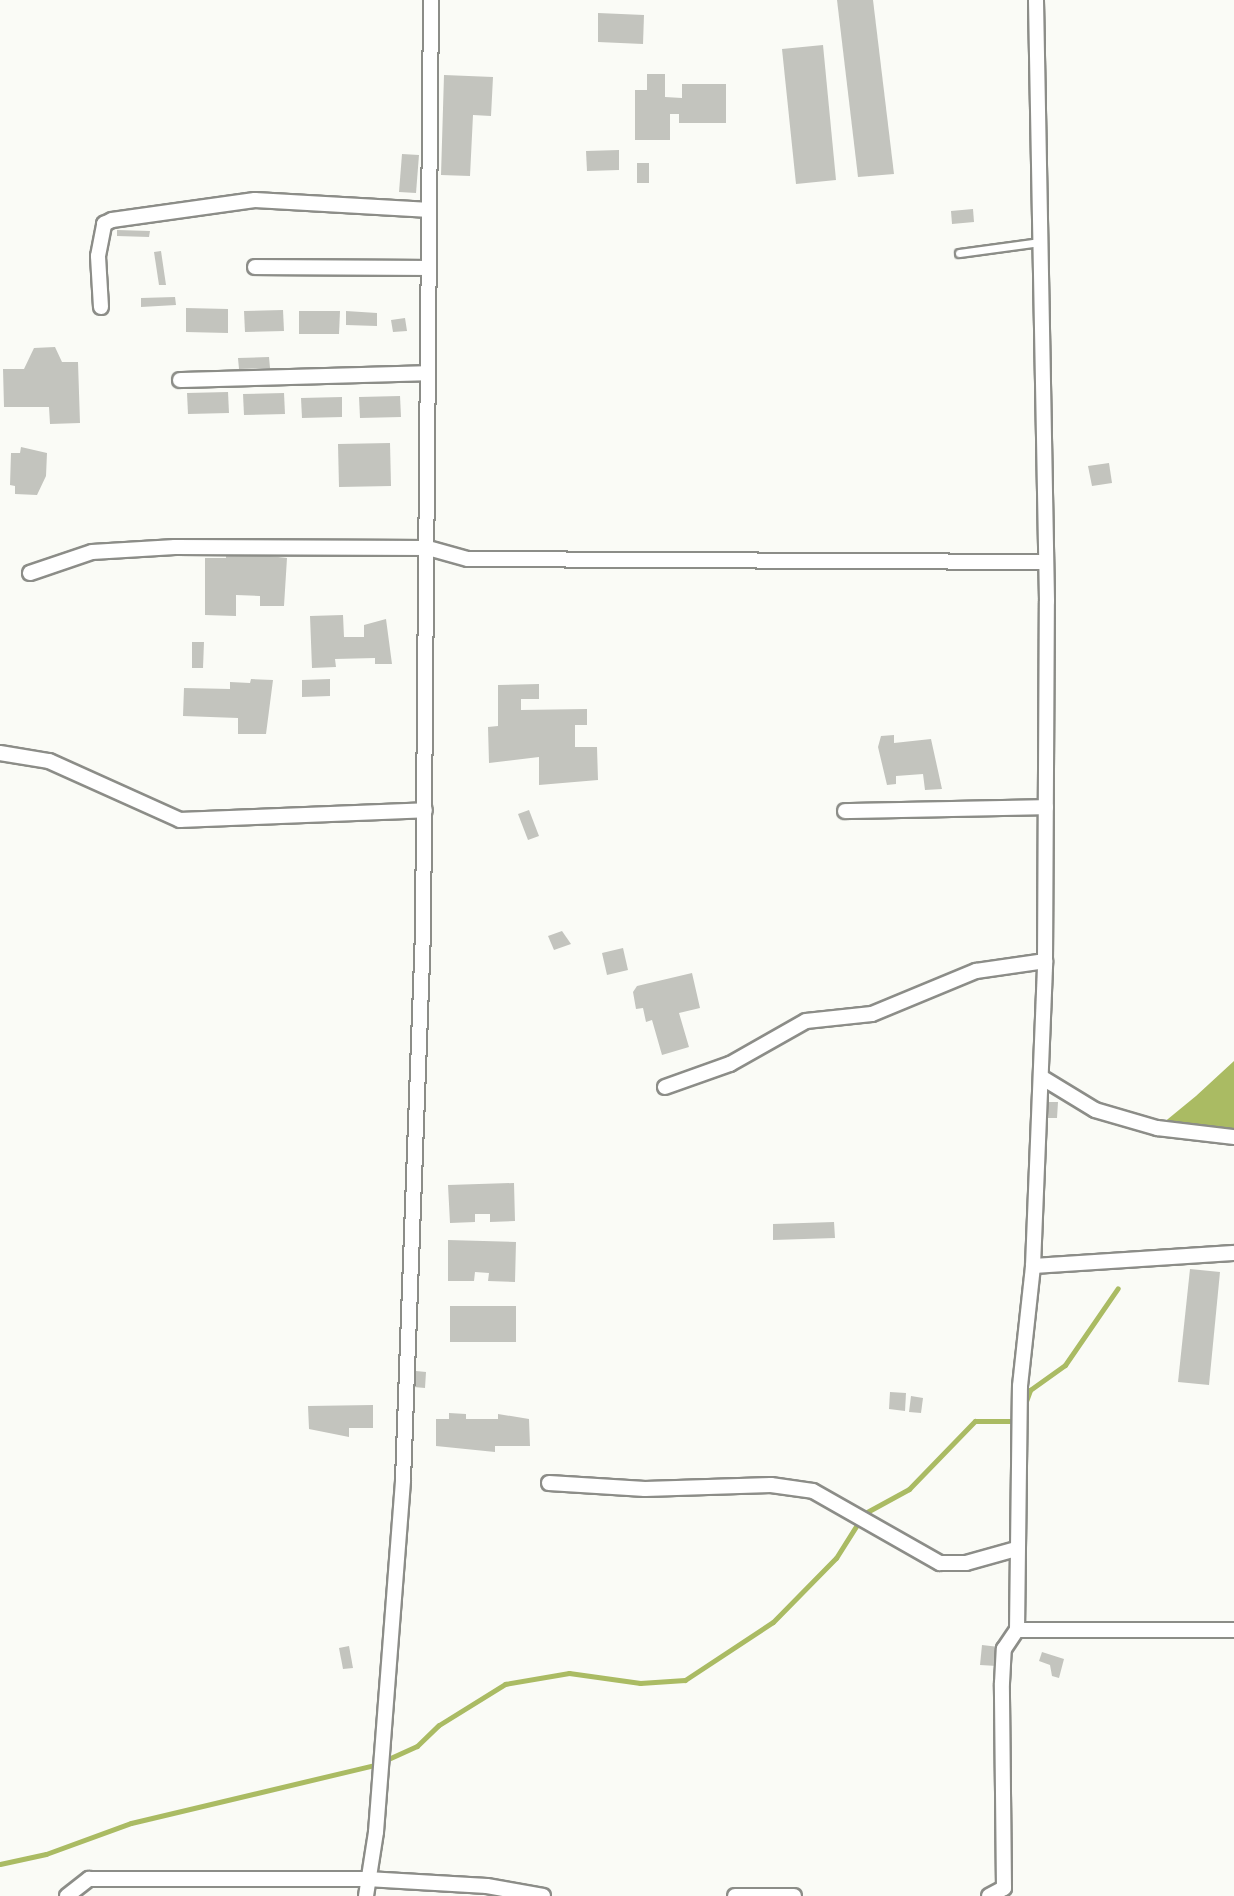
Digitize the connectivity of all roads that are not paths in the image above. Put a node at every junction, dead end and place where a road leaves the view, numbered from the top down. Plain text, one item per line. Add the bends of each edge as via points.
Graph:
1 (431, 0) edge
2 (1036, 0) edge
3 (426, 210) junction
4 (1040, 242) junction
5 (959, 253) dead end
6 (255, 267) dead end
7 (426, 268) junction
8 (101, 307) dead end
9 (427, 373) junction
10 (180, 380) dead end
11 (428, 548) junction
12 (1046, 562) junction
13 (30, 573) dead end
14 (0, 753) edge
15 (1046, 807) junction
16 (425, 810) junction
17 (845, 811) dead end
18 (1045, 961) junction
19 (1041, 1077) junction
20 (665, 1087) dead end
21 (1234, 1137) edge
22 (1234, 1253) edge
23 (1033, 1266) junction
24 (549, 1483) dead end
25 (1016, 1549) junction
26 (1017, 1630) junction
27 (1234, 1630) edge
28 (367, 1879) junction
29 (488, 1891) edge
30 (1010, 1892) edge
31 (67, 1896) edge
32 (366, 1896) edge
33 (543, 1896) edge
34 (735, 1896) edge
35 (794, 1896) edge
36 (989, 1896) edge

1 - 3 street
2 - 4 street
3 - 7 street
3 - 8 street via 255,200 112,220 104,224 98,256
4 - 5 lane
4 - 12 street
6 - 7 street
7 - 9 street
9 - 10 street
9 - 11 street
11 - 12 street via 468,559
11 - 13 street via 92,552
11 - 16 street
12 - 15 street
14 - 16 street via 58,764 180,820
15 - 17 street
15 - 18 street
16 - 28 street via 403,1480
18 - 19 street
18 - 20 street via 976,971 872,1014 806,1021 730,1064
19 - 21 street via 1095,1110 1157,1128
19 - 23 street
22 - 23 street
23 - 25 street via 1020,1386
24 - 25 street via 645,1489 771,1485 813,1491 940,1563 966,1563
25 - 26 street
26 - 27 street
26 - 30 street via 1004,1649 1002,1683
28 - 29 street
28 - 31 street via 89,1879
28 - 32 street
29 - 33 street
30 - 36 street
34 - 35 street

